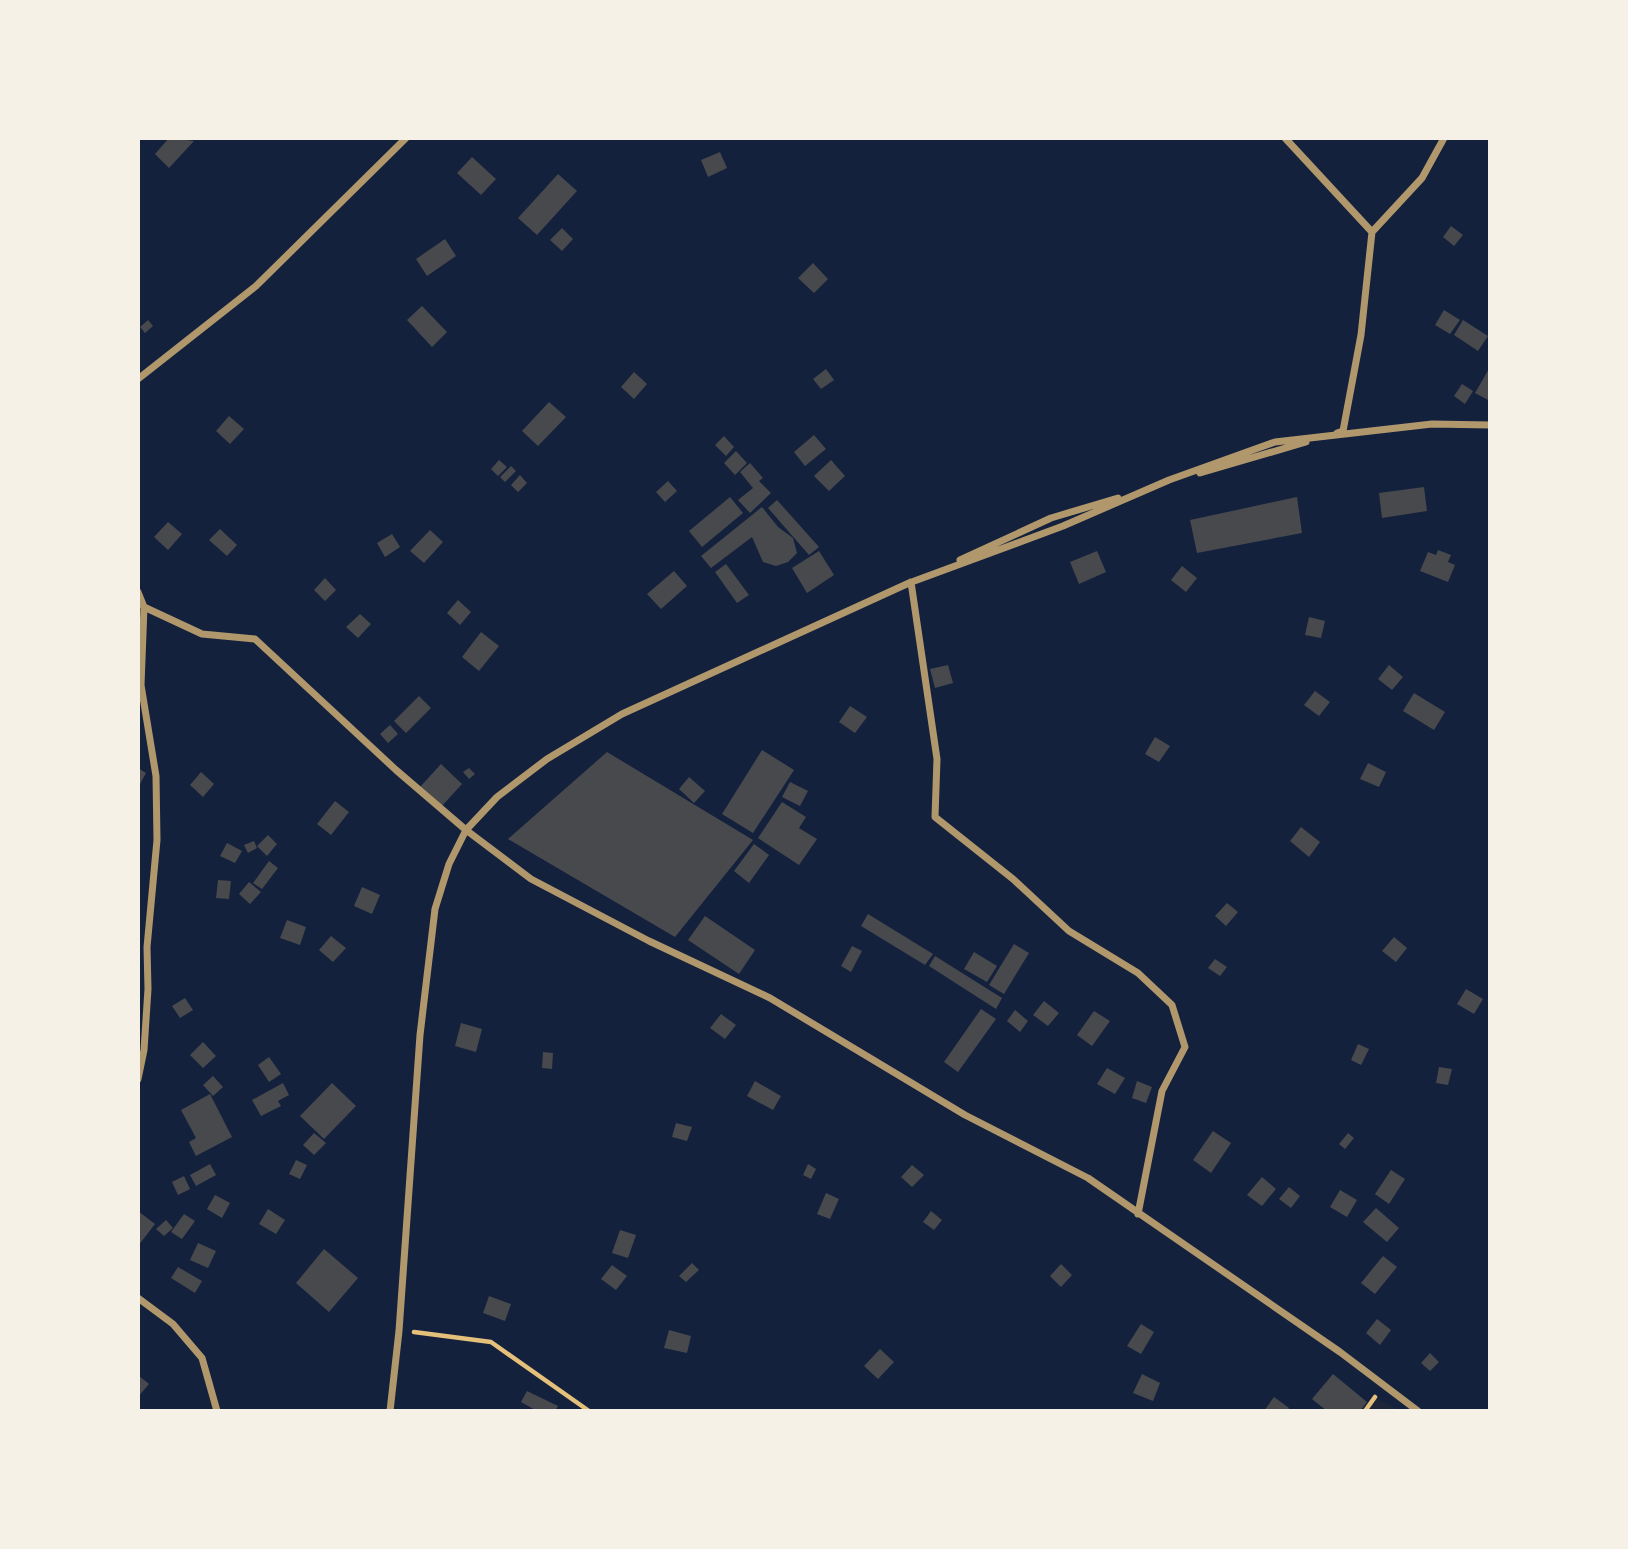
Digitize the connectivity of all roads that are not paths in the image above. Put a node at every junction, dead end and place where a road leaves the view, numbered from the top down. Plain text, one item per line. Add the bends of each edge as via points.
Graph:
1 (406, 138) edge
2 (1285, 138) edge
3 (1444, 138) edge
4 (1372, 232) junction
5 (138, 379) edge
6 (1490, 425) edge
7 (909, 583) junction
8 (138, 592) edge
9 (141, 605) edge
10 (466, 830) junction
11 (138, 1079) edge
12 (1138, 1214) junction
13 (138, 1298) edge
14 (217, 1411) edge
15 (390, 1411) edge
16 (1418, 1411) edge

1 - 5 street via 256,286
2 - 4 street
3 - 4 street via 1422,178
4 - 7 street via 1361,335 1343,431 1051,517
6 - 7 street via 1432,424 1275,442
7 - 10 street via 622,714 547,759 497,797
7 - 12 street via 937,759 935,817 1069,931 1138,973 1172,1005 1185,1047 1162,1091
8 - 9 street
9 - 10 street via 202,634 255,639
9 - 11 street via 141,685 156,776 157,840 144,1050
10 - 12 street via 531,879 770,998 965,1115 1088,1178
10 - 15 street via 449,863 435,909 420,1035
12 - 16 street
13 - 14 street via 173,1324 202,1358

